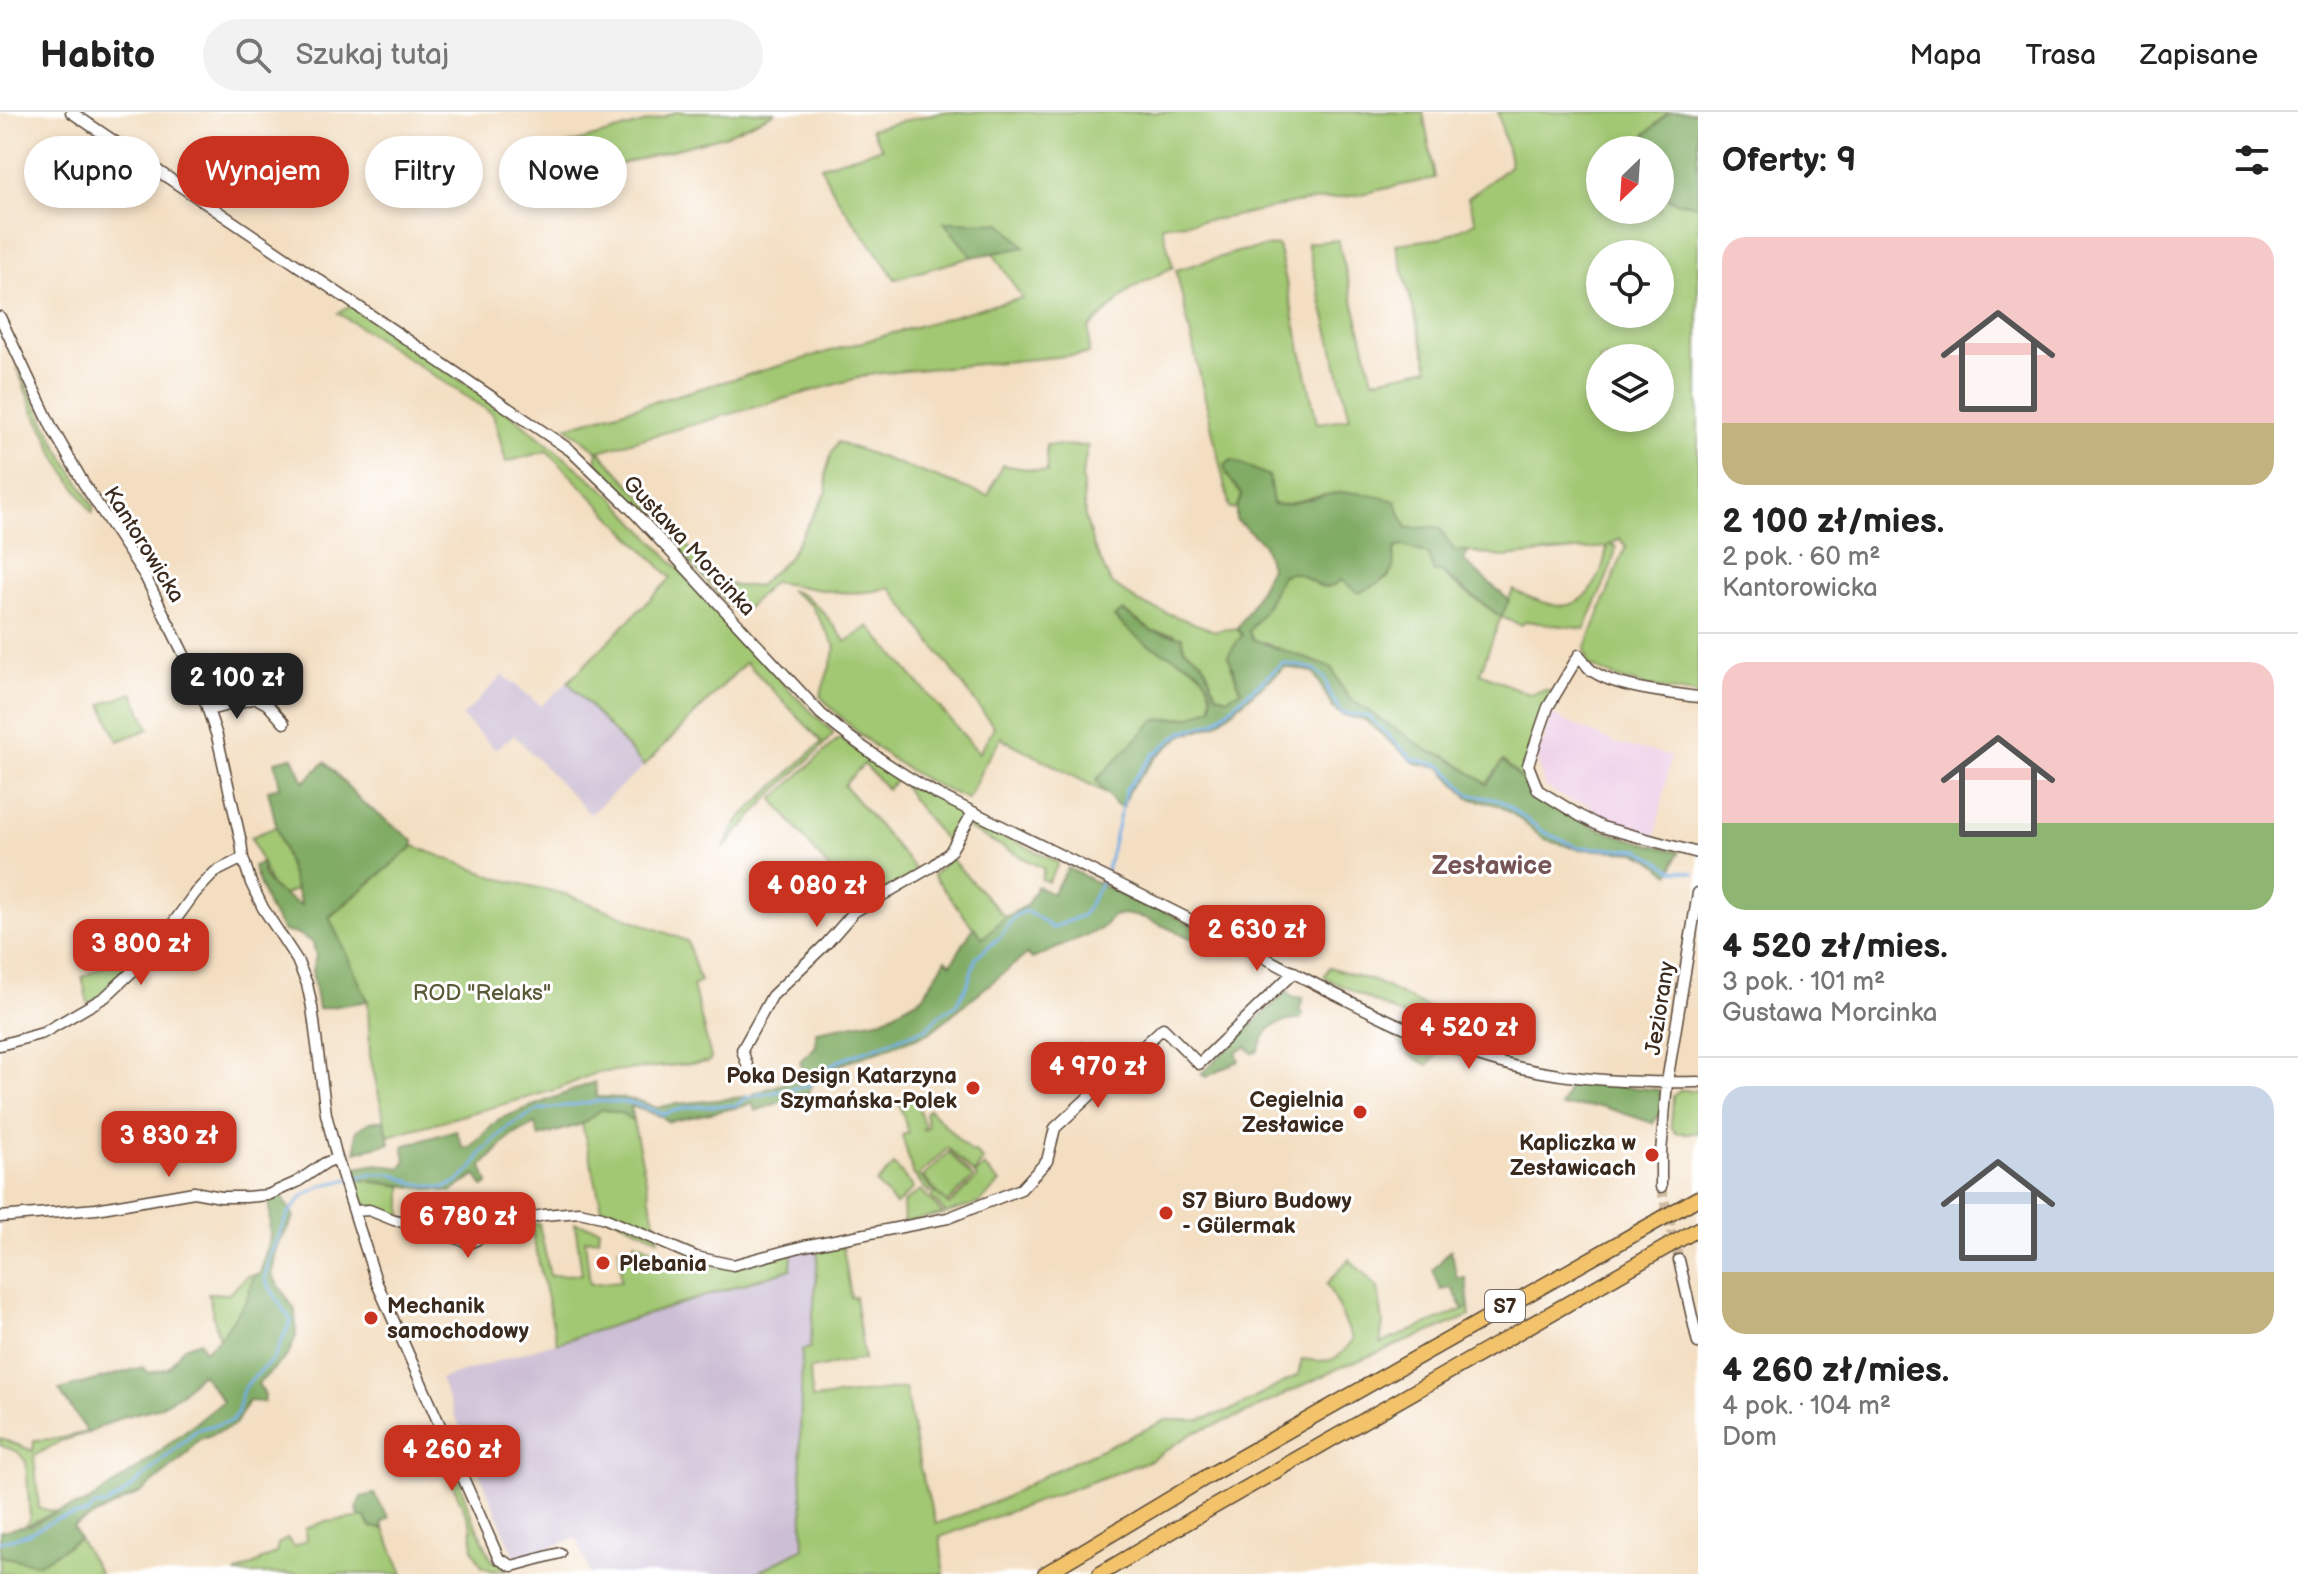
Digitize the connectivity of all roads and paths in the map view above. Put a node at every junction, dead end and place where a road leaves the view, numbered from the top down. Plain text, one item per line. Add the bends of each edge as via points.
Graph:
1 (71, 112) edge
2 (0, 317) edge
3 (1698, 697) edge
4 (209, 710) junction
5 (284, 723) dead end
6 (973, 812) junction
7 (1698, 853) edge
8 (243, 858) junction
9 (1698, 893) edge
10 (1294, 972) junction
11 (0, 1045) edge
12 (1081, 1048) dead end
13 (1109, 1077) junction
14 (752, 1079) dead end
15 (1667, 1082) junction
16 (1698, 1082) edge
17 (338, 1162) junction
18 (1661, 1187) tunnel mouth
19 (1698, 1198) edge
20 (354, 1211) junction
21 (0, 1217) edge
22 (1698, 1229) edge
23 (1679, 1260) tunnel mouth
24 (1698, 1343) edge
25 (560, 1553) dead end
26 (1045, 1574) edge
27 (1100, 1574) edge

1 - 6 street, Gustawa Morcinka via 570,450 821,714 900,773
2 - 4 street, Kantorowicka via 52,428 145,576
3 - 7 street via 1613,680 1593,672 1579,655 1548,707 1528,765 1538,790 1580,816
4 - 5 street via 256,698
4 - 8 street, Kantorowicka
6 - 10 street, Gustawa Morcinka
6 - 14 street via 950,852 922,875 854,912 772,996 742,1050
8 - 11 street via 215,872 150,955 105,997 43,1033
8 - 17 street, Kantorowicka via 263,908 307,984
9 - 15 street, Jeziorany
10 - 13 street via 1199,1064 1163,1028
10 - 15 street, Gustawa Morcinka via 1422,1034 1493,1060 1583,1078
12 - 13 street
13 - 20 street via 1055,1128 1047,1161 1021,1189 948,1218 733,1265 696,1257 579,1212 521,1220 469,1243 369,1210
15 - 16 street, Gustawa Morcinka
15 - 18 street, Jeziorany
17 - 20 street, Kantorowicka
17 - 21 street via 325,1163 268,1195 194,1192 96,1209
19 - 26 highway, S7 via 1221,1468
20 - 25 street, Kantorowicka via 376,1281 499,1559 512,1566
22 - 27 highway, S7
23 - 24 street

